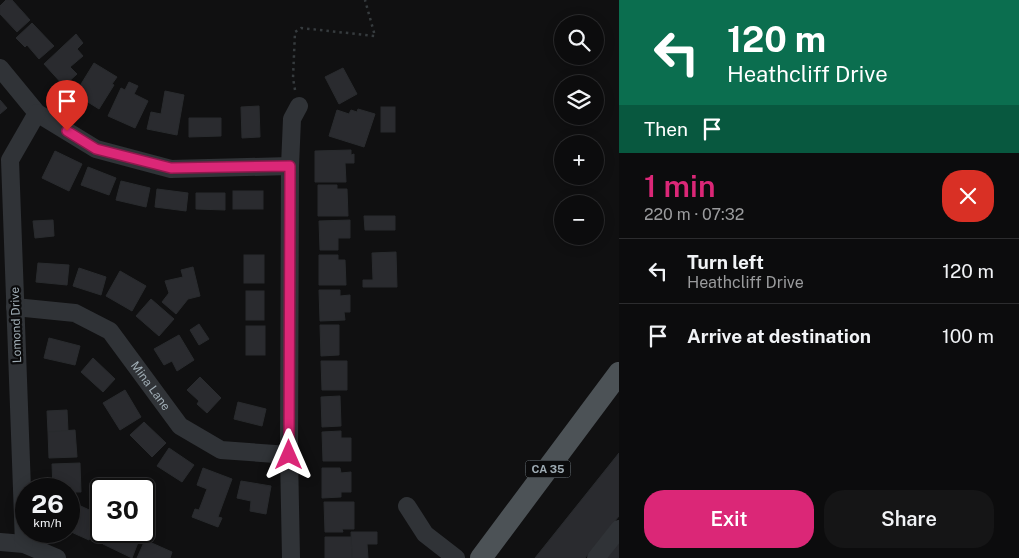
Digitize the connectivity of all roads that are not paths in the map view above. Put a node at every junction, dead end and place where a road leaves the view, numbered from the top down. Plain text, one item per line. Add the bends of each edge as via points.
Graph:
1 (0, 68) edge
2 (299, 106) road end
3 (37, 113) junction
4 (290, 166) junction
5 (15, 307) junction
6 (619, 373) edge
7 (289, 455) junction
8 (407, 506) dead end
9 (619, 529) edge
10 (0, 542) edge
11 (24, 544) junction
12 (57, 558) edge
13 (291, 558) edge
14 (456, 558) edge
15 (482, 558) edge
16 (596, 558) edge

1 - 3 street
2 - 4 street via 292,119
3 - 4 street via 96,149 171,168
3 - 5 street, Lomond Drive via 10,160
4 - 7 street
5 - 7 street, Mina Lane via 74,313 110,331 180,426 221,450
5 - 11 street, Lomond Drive
6 - 15 main road, CA 35
7 - 13 street
8 - 14 street via 425,534
9 - 16 street
10 - 11 street
11 - 12 street

